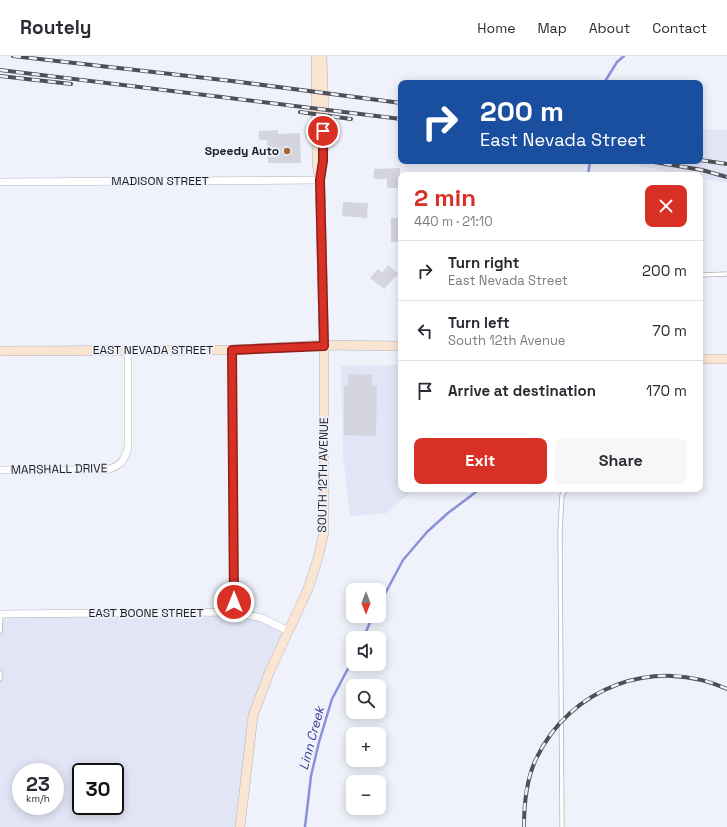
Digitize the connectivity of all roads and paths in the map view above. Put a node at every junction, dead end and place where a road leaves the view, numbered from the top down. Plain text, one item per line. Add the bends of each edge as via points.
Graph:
1 (316, 56) edge
2 (322, 56) edge
3 (320, 180) junction
4 (0, 182) edge
5 (727, 274) edge
6 (703, 275) edge
7 (324, 346) junction
8 (398, 346) edge
9 (128, 350) junction
10 (232, 350) junction
11 (0, 351) edge
12 (703, 359) edge
13 (727, 359) edge
14 (0, 470) edge
15 (564, 492) edge
16 (234, 612) junction
17 (0, 614) edge
18 (288, 630) junction
19 (0, 632) edge
20 (0, 672) edge
21 (0, 679) edge
22 (240, 827) edge
23 (562, 827) edge

1 - 3 main road, SOUTH 12TH AVENUE via 317,164
2 - 3 main road, SOUTH 12TH AVENUE via 324,115
3 - 4 street, MADISON STREET
3 - 7 main road, SOUTH 12TH AVENUE
5 - 6 lane
7 - 8 main road, EAST NEVADA STREET
7 - 10 main road, EAST NEVADA STREET
7 - 18 main road, SOUTH 12TH AVENUE via 324,532 308,589
9 - 10 main road, EAST NEVADA STREET
9 - 11 main road, EAST NEVADA STREET
9 - 14 street, MARSHALL DRIVE via 128,448 125,459 107,470
10 - 16 street
12 - 13 main road
15 - 23 lane via 560,532
16 - 17 street, EAST BOONE STREET
16 - 18 street, EAST BOONE STREET via 262,618
17 - 19 lane
18 - 22 main road, SOUTH 12TH AVENUE via 253,716
20 - 21 lane

